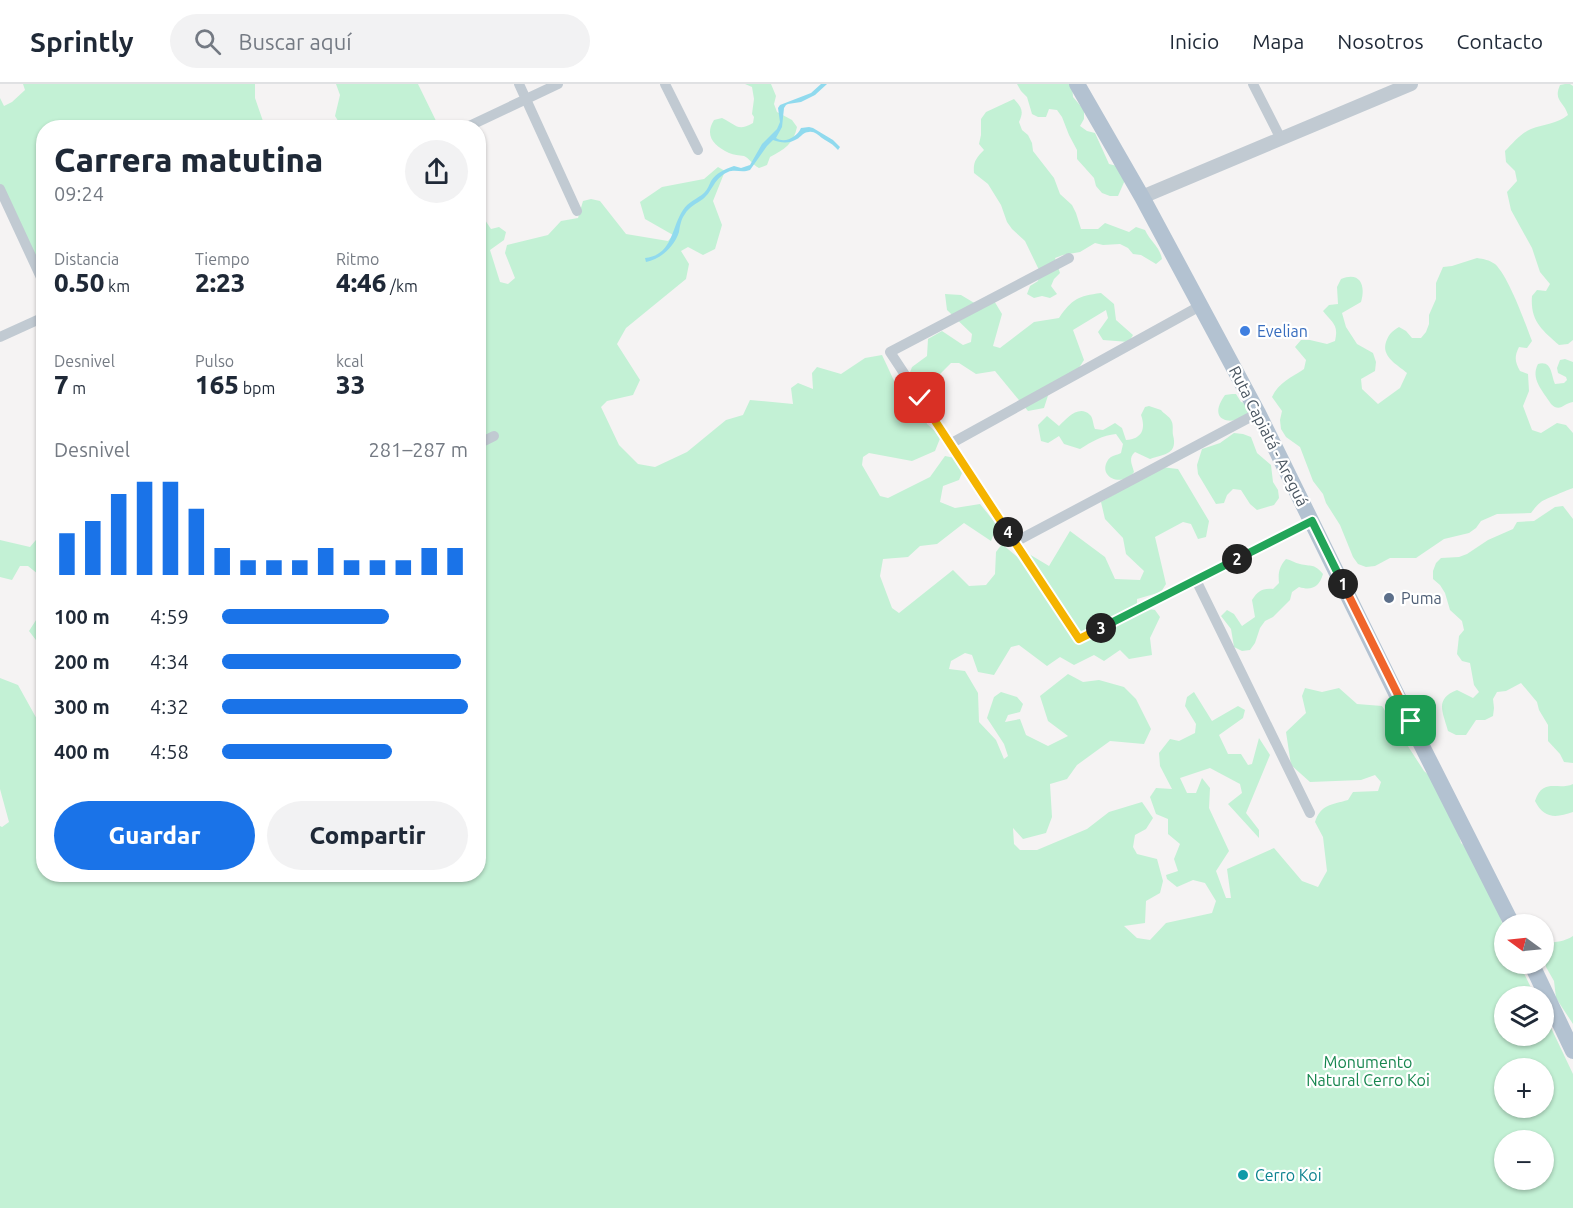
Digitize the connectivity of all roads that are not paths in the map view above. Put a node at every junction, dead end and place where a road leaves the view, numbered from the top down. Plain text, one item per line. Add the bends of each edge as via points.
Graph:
1 (519, 84) edge
2 (558, 84) edge
3 (665, 84) edge
4 (1077, 84) edge
5 (1253, 84) edge
6 (1411, 84) edge
7 (526, 99) junction
8 (482, 120) edge
9 (1281, 139) junction
10 (698, 150) dead end
11 (0, 189) edge
12 (1142, 197) junction
13 (577, 211) dead end
14 (1068, 258) dead end
15 (36, 267) edge
16 (1200, 306) junction
17 (36, 321) edge
18 (0, 337) edge
19 (1258, 412) junction
20 (495, 436) dead end
21 (486, 440) edge
22 (951, 444) junction
23 (1312, 521) junction
24 (1015, 542) junction
25 (1196, 580) junction
26 (1310, 813) dead end
27 (1507, 914) edge
28 (1536, 974) edge
29 (1573, 1051) edge

1 - 7 street
2 - 7 street
3 - 10 street
4 - 12 main road, Ruta Capiatá - Areguá
5 - 9 street
6 - 9 street
7 - 8 street
7 - 13 street
9 - 12 street
11 - 15 street
12 - 16 main road, Ruta Capiatá - Areguá
14 - 22 street via 890,352
16 - 19 main road, Ruta Capiatá - Areguá
16 - 22 street
17 - 18 street
19 - 23 main road, Ruta Capiatá - Areguá
19 - 24 street
20 - 21 street
22 - 24 street
23 - 25 street
23 - 27 main road, Ruta Capiatá - Areguá
24 - 25 street via 1079,639
25 - 26 street
28 - 29 main road

